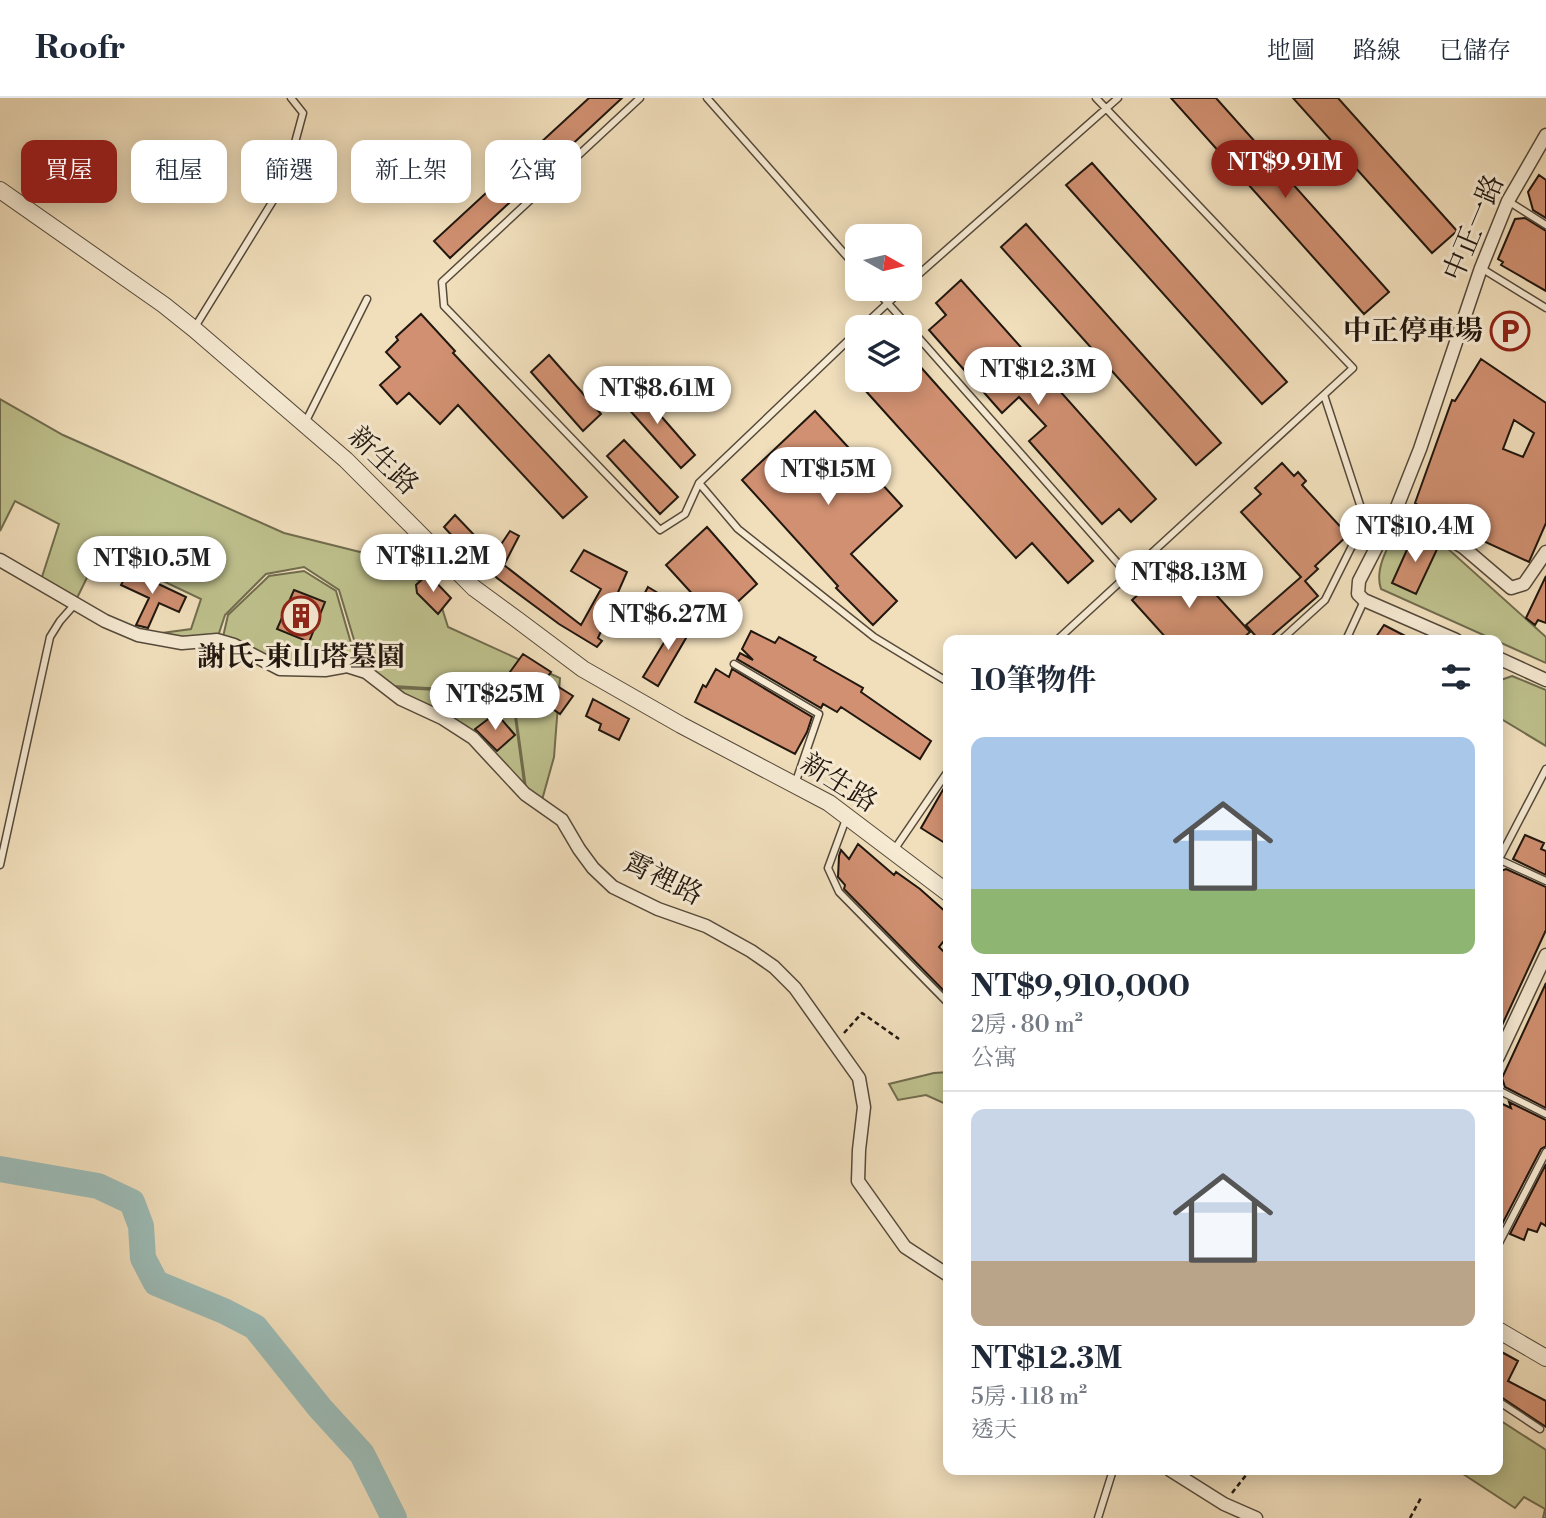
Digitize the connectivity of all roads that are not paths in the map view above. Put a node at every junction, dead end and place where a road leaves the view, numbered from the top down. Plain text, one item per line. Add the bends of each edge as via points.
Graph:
1 (291, 98) edge
2 (640, 98) edge
3 (706, 98) edge
4 (1096, 98) edge
5 (1118, 98) edge
6 (1105, 108) junction
7 (1546, 135) edge
8 (0, 190) edge
9 (1508, 201) junction
10 (1546, 225) edge
11 (845, 254) edge
12 (1481, 268) junction
13 (922, 271) edge
14 (367, 299) dead end
15 (888, 303) joint
16 (1546, 308) edge
17 (875, 315) edge
18 (899, 315) edge
19 (194, 329) junction
20 (922, 342) edge
21 (845, 343) edge
22 (1324, 395) junction
23 (304, 423) junction
24 (699, 482) junction
25 (1397, 508) junction
26 (1546, 552) edge
27 (0, 560) edge
28 (1129, 576) junction
29 (1364, 600) junction
30 (76, 603) junction
31 (1063, 635) edge
32 (1286, 635) edge
33 (1348, 635) edge
34 (1444, 635) edge
35 (734, 664) dead end
36 (1503, 664) edge
37 (943, 679) edge
38 (1546, 680) edge
39 (1546, 769) edge
40 (943, 778) edge
41 (795, 785) junction
42 (847, 817) junction
43 (894, 851) junction
44 (1503, 851) edge
45 (1503, 862) edge
46 (0, 865) edge
47 (1546, 881) edge
48 (943, 889) edge
49 (1546, 955) edge
50 (943, 998) edge
51 (1503, 1045) edge
52 (1503, 1092) edge
53 (1546, 1114) edge
54 (1546, 1152) edge
55 (1503, 1235) edge
56 (943, 1272) edge
57 (1503, 1333) edge
58 (1546, 1358) edge
59 (1503, 1404) edge
60 (1540, 1429) dead end
61 (1111, 1475) edge
62 (1178, 1475) edge
63 (1098, 1518) edge
64 (1256, 1518) edge

1 - 19 lane via 303,113 284,183
2 - 24 lane via 442,282 443,306 660,530 685,514
3 - 11 lane
4 - 6 lane
5 - 6 lane
6 - 13 lane
6 - 22 lane via 1353,368
7 - 9 street, 中正一路
8 - 19 street, 新生路
9 - 10 lane
9 - 12 street, 中正一路
12 - 16 lane
12 - 25 street, 中正一路
14 - 23 lane
15 - 17 lane
15 - 18 lane
19 - 23 street, 新生路
20 - 28 lane
21 - 24 lane
22 - 28 lane
22 - 32 lane via 1365,520 1325,600
23 - 41 street, 新生路 via 474,588 583,669
24 - 37 lane via 738,529 874,637
25 - 26 street via 1463,547 1511,588 1524,584
25 - 29 street, 中正一路 via 1359,581 1358,594
27 - 30 street, 霄裡路
28 - 31 lane
29 - 33 lane
29 - 34 street
30 - 46 lane via 50,637
30 - 56 street, 霄裡路 via 138,635 182,643 217,640 280,669 347,666 366,672 401,699 473,738 525,794 562,820 593,868 613,887 706,926 774,967 795,988 859,1078 864,1107 858,1181 905,1247
35 - 41 lane via 819,714
36 - 38 street
39 - 44 lane
40 - 43 lane
41 - 42 street, 新生路
42 - 43 street, 新生路
42 - 50 lane via 828,867 839,892
43 - 48 street, 新生路
45 - 47 lane
49 - 51 street
52 - 53 lane
54 - 55 lane
57 - 58 street
59 - 60 lane
61 - 63 lane
62 - 64 street

